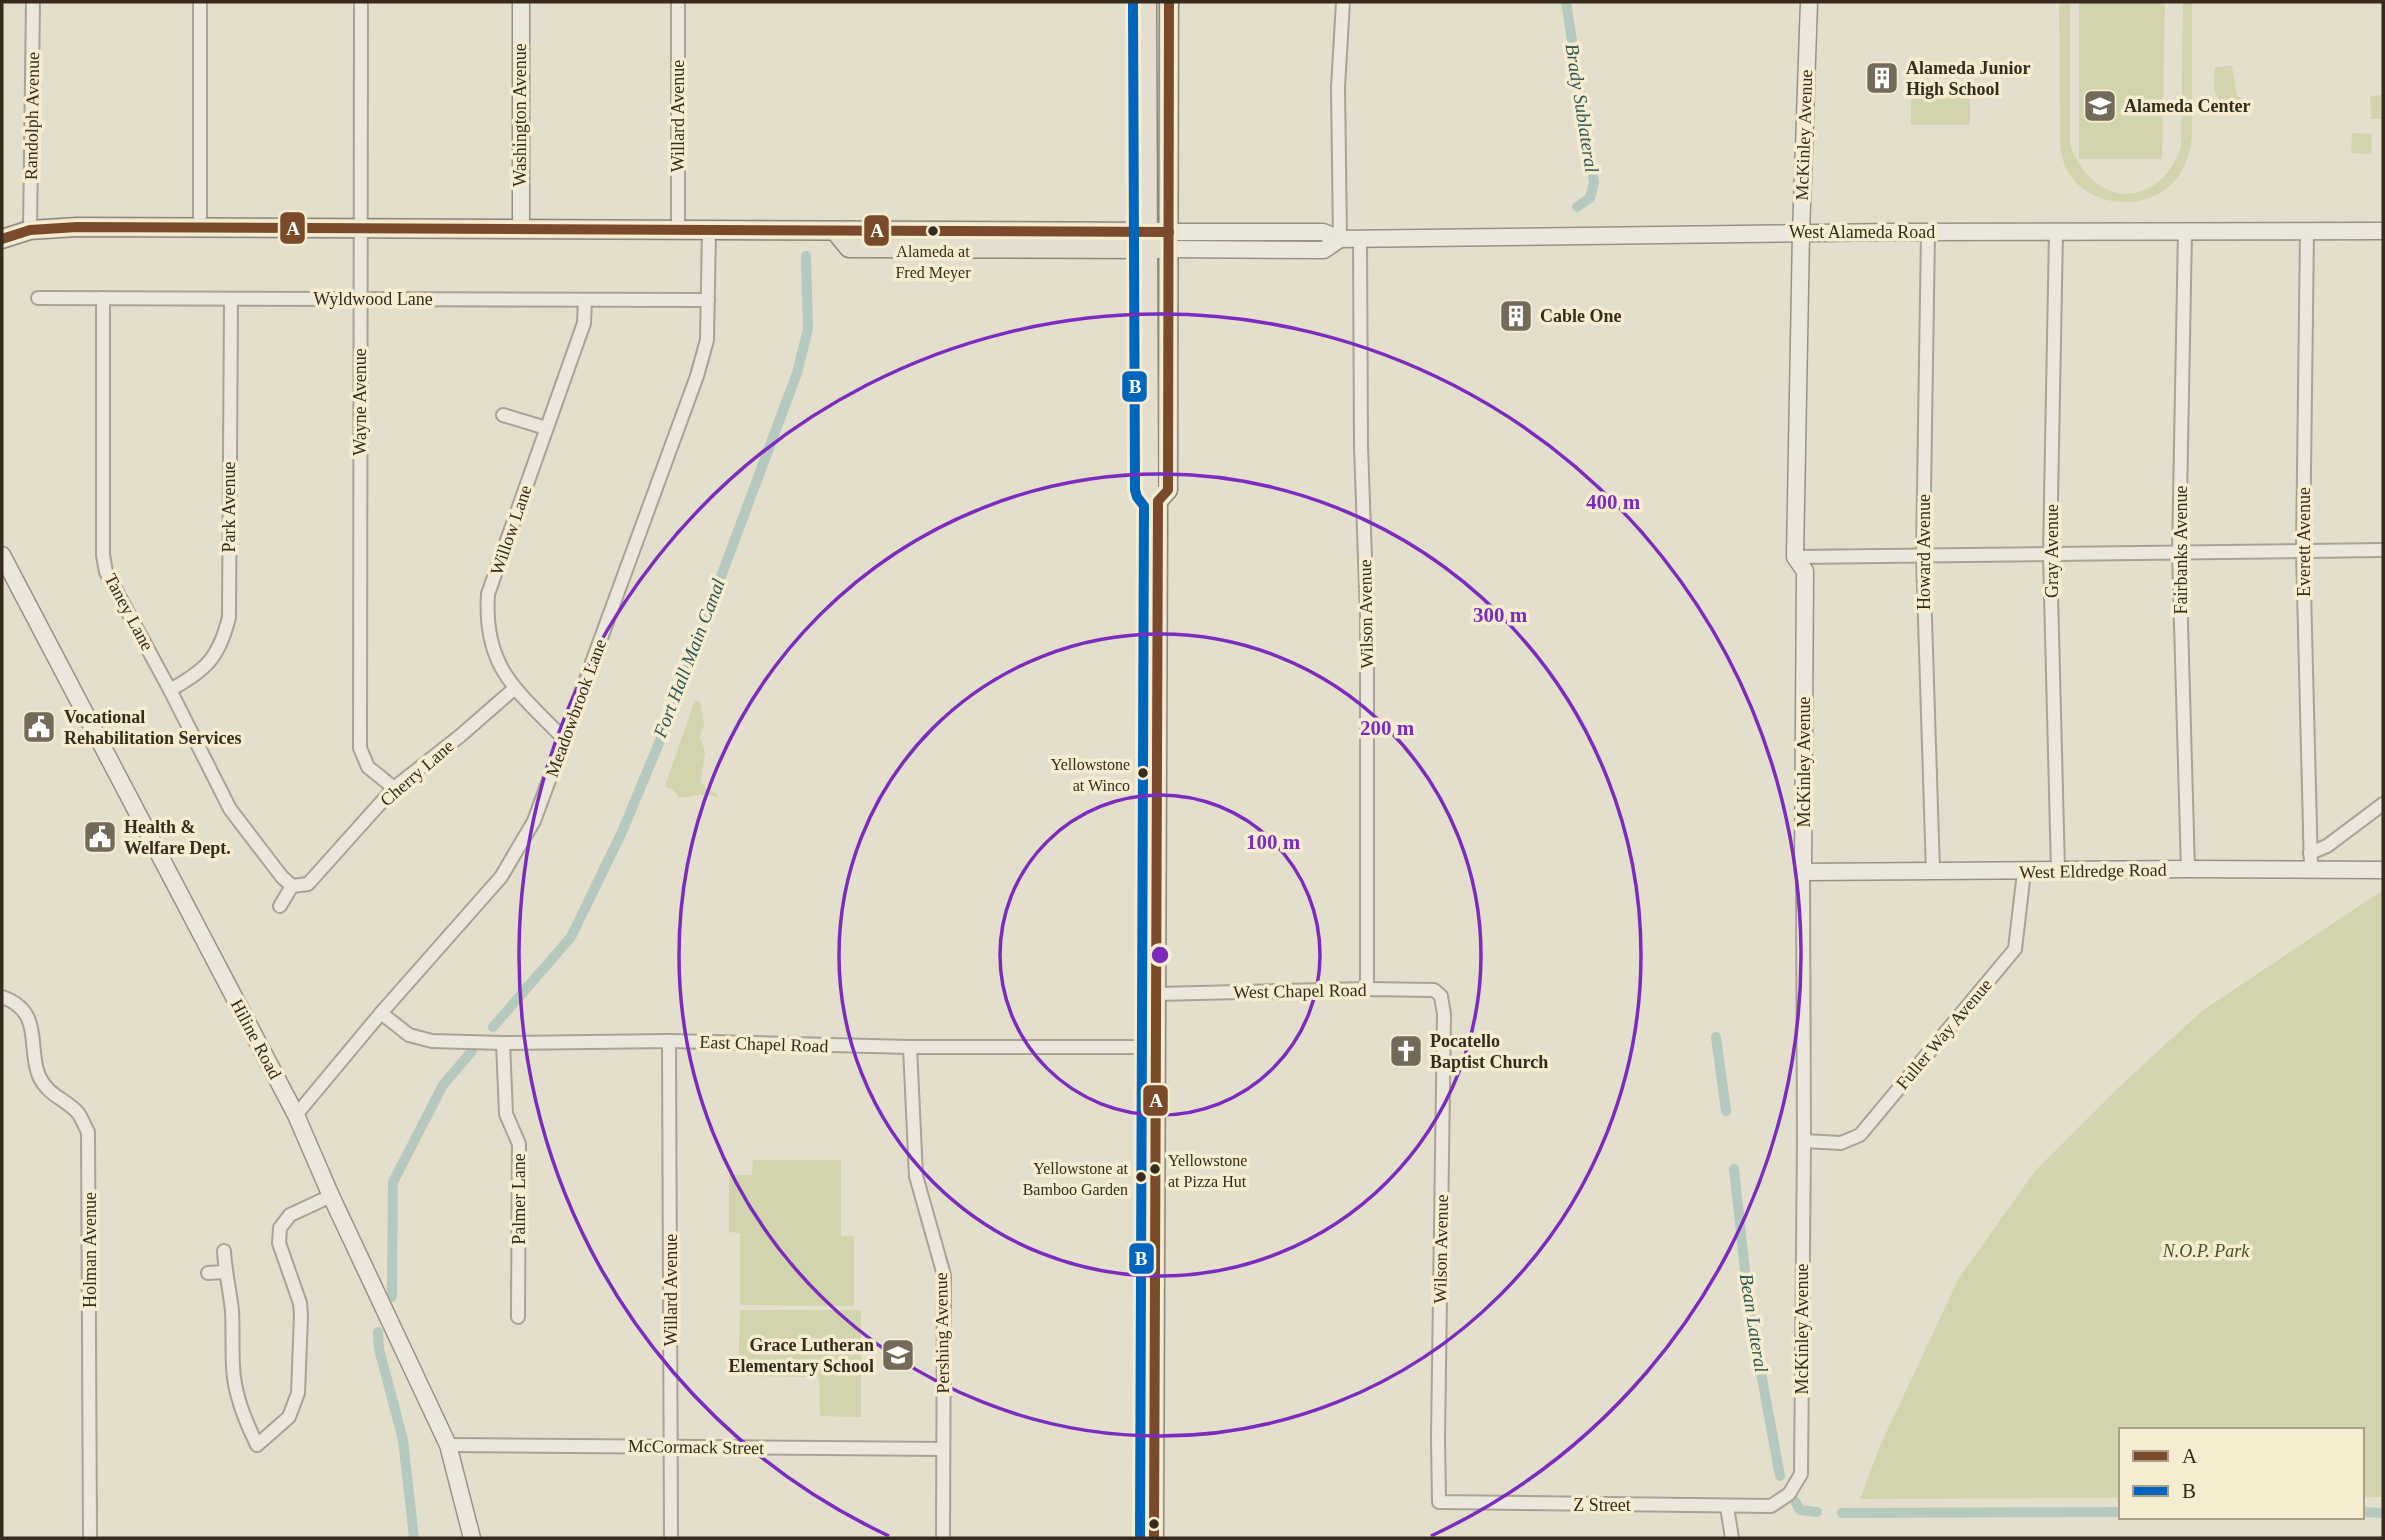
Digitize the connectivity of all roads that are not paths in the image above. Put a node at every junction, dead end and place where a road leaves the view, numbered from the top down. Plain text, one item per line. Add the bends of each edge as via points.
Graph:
1 (33, 2) edge
2 (200, 2) edge
3 (362, 2) edge
4 (521, 2) edge
5 (678, 2) edge
6 (1147, 2) edge
7 (1169, 2) edge
8 (1343, 2) edge
9 (1809, 2) edge
10 (200, 227) junction
11 (360, 228) junction
12 (521, 228) junction
13 (678, 229) junction
14 (30, 230) junction
15 (709, 230) junction
16 (2185, 231) junction
17 (2307, 231) junction
18 (2383, 231) edge
19 (1928, 232) junction
20 (2056, 232) junction
21 (1801, 233) junction
22 (2, 239) edge
23 (1340, 239) junction
24 (1360, 239) junction
25 (1148, 240) junction
26 (1169, 241) junction
27 (38, 298) dead end
28 (103, 298) junction
29 (360, 299) junction
30 (231, 300) junction
31 (708, 300) junction
32 (585, 301) junction
33 (503, 415) dead end
34 (546, 428) junction
35 (1158, 501) junction
36 (2383, 550) edge
37 (2303, 551) junction
38 (2179, 553) junction
39 (2050, 554) junction
40 (2, 555) edge
41 (1923, 556) junction
42 (1795, 557) junction
43 (516, 688) junction
44 (170, 690) junction
45 (565, 740) junction
46 (394, 788) junction
47 (2383, 804) edge
48 (2310, 861) junction
49 (2188, 869) junction
50 (2058, 870) junction
51 (2383, 870) edge
52 (1933, 872) junction
53 (2024, 872) junction
54 (1802, 873) junction
55 (292, 886) junction
56 (280, 906) dead end
57 (1367, 989) junction
58 (1157, 994) junction
59 (1441, 996) joint
60 (2, 997) edge
61 (381, 1013) junction
62 (669, 1041) junction
63 (503, 1043) junction
64 (1156, 1047) junction
65 (910, 1048) junction
66 (296, 1115) junction
67 (1804, 1141) junction
68 (331, 1196) junction
69 (224, 1251) dead end
70 (225, 1272) junction
71 (208, 1273) dead end
72 (518, 1317) dead end
73 (448, 1445) junction
74 (672, 1446) junction
75 (943, 1449) junction
76 (1439, 1502) joint
77 (1727, 1507) junction
78 (1765, 1507) joint
79 (90, 1538) edge
80 (472, 1538) edge
81 (671, 1538) edge
82 (943, 1538) edge
83 (1154, 1538) edge
84 (1732, 1538) edge

1 - 14 street, Randolph Avenue
2 - 10 street
3 - 11 street, Wayne Avenue
4 - 12 street, Washington Avenue
5 - 13 street, Willard Avenue
6 - 25 main road
7 - 26 main road
8 - 23 street via 1338,87
9 - 21 street, McKinley Avenue
10 - 11 main road, West Alameda Road
10 - 14 main road, West Alameda Road
11 - 12 main road, West Alameda Road
11 - 29 street, Wayne Avenue
12 - 13 main road, West Alameda Road
13 - 15 main road, West Alameda Road
14 - 22 main road, West Alameda Road
15 - 25 main road, West Alameda Road
15 - 31 street, Meadowbrook Lane
16 - 17 street, West Alameda Road
16 - 20 street, West Alameda Road
16 - 38 street, Fairbanks Avenue
17 - 18 street, West Alameda Road
17 - 37 street, Everett Avenue
19 - 20 street, West Alameda Road
19 - 21 street, West Alameda Road
19 - 41 street, Howard Avenue
20 - 39 street, Gray Avenue
21 - 24 street, West Alameda Road
21 - 42 street, McKinley Avenue
23 - 24 street, West Alameda Road
23 - 26 street, West Alameda Road via 1324,250
24 - 57 street, Wilson Avenue
25 - 26 main road, West Alameda Road
25 - 35 main road via 1149,490
26 - 35 main road via 1168,490
27 - 28 street, Wyldwood Lane
28 - 30 street, Wyldwood Lane
28 - 44 street, Taney Lane via 103,555 106,572
29 - 30 street, Wyldwood Lane
29 - 32 street, Wyldwood Lane
29 - 46 street, Wayne Avenue via 360,748 368,766
30 - 44 street, Park Avenue via 229,617 211,661
31 - 32 street, Wyldwood Lane
31 - 45 street, Meadowbrook Lane via 707,340 697,376
32 - 34 street, Willow Lane via 584,323
33 - 34 street
34 - 43 street, Willow Lane via 488,594 486,620 492,651
35 - 58 main road
36 - 37 street
37 - 38 street
37 - 48 street, Everett Avenue
38 - 39 street
38 - 49 street, Fairbanks Avenue
39 - 41 street
39 - 50 street, Gray Avenue
40 - 66 street, Hiline Road
41 - 42 street
41 - 52 street, Howard Avenue
42 - 54 street, McKinley Avenue via 1805,571
43 - 45 street, Willow Lane
43 - 46 street, Cherry Lane
44 - 55 street, Taney Lane via 230,809
45 - 61 street, Meadowbrook Lane via 534,821 502,877
46 - 55 street, Cherry Lane via 308,884
47 - 48 street
48 - 49 street, West Eldredge Road
48 - 51 street, West Eldredge Road
49 - 50 street, West Eldredge Road
50 - 53 street, West Eldredge Road
52 - 53 street, West Eldredge Road
52 - 54 street, West Eldredge Road
53 - 67 street, Fuller Way Avenue via 2015,949 1860,1135 1841,1143
54 - 67 street, McKinley Avenue
55 - 56 street
57 - 58 street, West Chapel Road
57 - 59 street, West Chapel Road via 1434,990
58 - 64 main road
59 - 76 street, Wilson Avenue
60 - 79 street, Holman Avenue via 22,1010 32,1027 40,1078 78,1113 89,1132
61 - 63 street, East Chapel Road via 409,1035 432,1041
61 - 66 street, Meadowbrook Lane
62 - 63 street, East Chapel Road
62 - 65 street, East Chapel Road
62 - 74 street, Willard Avenue
63 - 72 street, Palmer Lane via 506,1114 519,1144
64 - 65 street, East Chapel Road
64 - 83 main road
65 - 75 street, Pershing Avenue via 916,1176 944,1275
66 - 68 street, Hiline Road
67 - 78 street, McKinley Avenue via 1801,1474 1790,1494
68 - 70 street via 290,1215 280,1228 279,1243 300,1303 298,1393 289,1417 257,1445 236,1391 231,1298
68 - 73 street, Hiline Road
69 - 70 street
70 - 71 street
73 - 74 street, McCormack Street
73 - 80 street, Hiline Road
74 - 75 street, McCormack Street
74 - 81 street, Willard Avenue
75 - 82 street, Pershing Avenue
76 - 77 street, Z Street
77 - 78 street, Z Street
77 - 84 street

